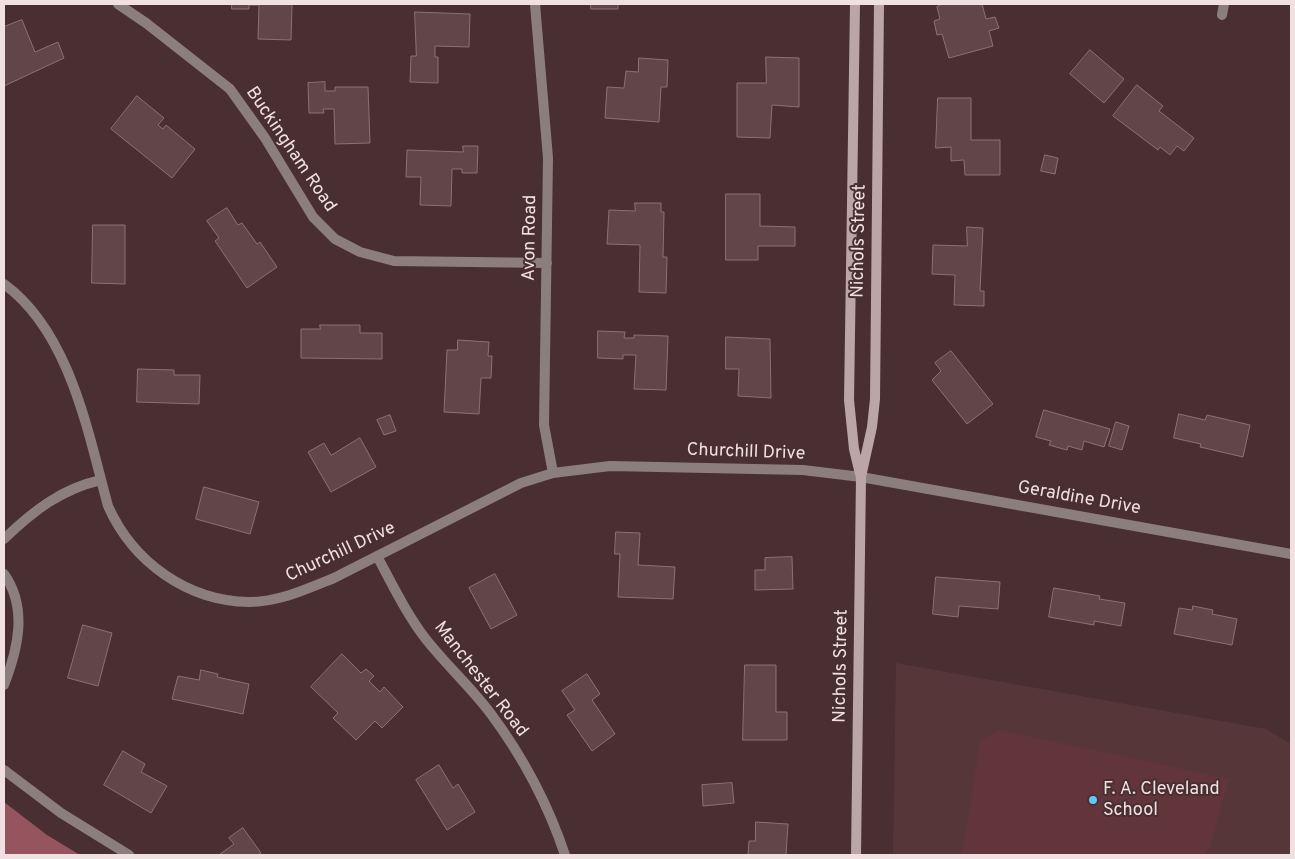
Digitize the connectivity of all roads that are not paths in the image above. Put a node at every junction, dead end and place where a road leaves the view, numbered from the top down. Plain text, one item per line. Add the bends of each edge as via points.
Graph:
1 (118, 4) edge
2 (535, 4) edge
3 (855, 4) edge
4 (878, 4) edge
5 (1224, 4) edge
6 (1222, 15) dead end
7 (547, 263) junction
8 (4, 284) edge
9 (553, 473) junction
10 (861, 477) junction
11 (101, 480) junction
12 (4, 539) edge
13 (1291, 554) edge
14 (377, 556) junction
15 (4, 574) edge
16 (4, 685) edge
17 (4, 770) edge
18 (128, 855) edge
19 (564, 855) edge
20 (856, 855) edge

1 - 7 street, Buckingham Road via 230,89 265,138 313,217 335,239 360,252 394,261
2 - 7 street, Avon Road via 548,158
3 - 10 main road, Nichols Street via 849,400 854,449
4 - 10 main road, Nichols Street via 875,399
5 - 6 street
7 - 9 street, Avon Road via 544,425
8 - 11 street, Churchill Drive via 29,308 63,361
9 - 10 street, Churchill Drive via 610,466 803,470
9 - 14 street, Churchill Drive via 521,483
10 - 13 street, Geraldine Drive
10 - 20 main road, Nichols Street
11 - 12 street via 68,490 50,500
11 - 14 street, Churchill Drive via 116,524 130,544 172,581 196,593 250,602 278,598 334,578
14 - 19 street, Manchester Road via 426,639 490,713 514,748 554,823
15 - 16 street via 14,594 19,628 18,646
17 - 18 street via 61,813

